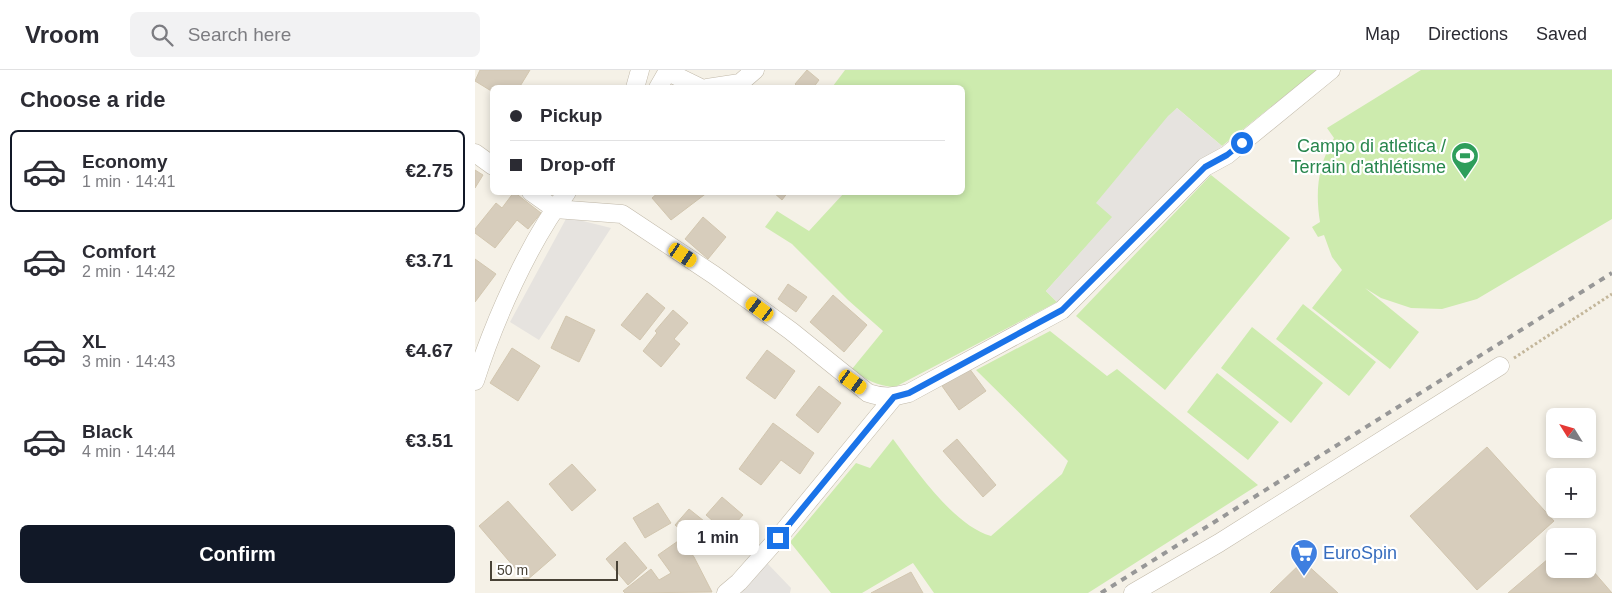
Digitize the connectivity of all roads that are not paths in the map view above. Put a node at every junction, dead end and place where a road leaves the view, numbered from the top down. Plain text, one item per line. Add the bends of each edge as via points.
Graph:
1 (641, 70) edge
2 (755, 70) edge
3 (1331, 70) edge
4 (636, 85) edge
5 (659, 85) edge
6 (695, 85) edge
7 (727, 85) edge
8 (475, 154) edge
9 (490, 164) edge
10 (534, 195) edge
11 (565, 195) edge
12 (551, 215) junction
13 (1500, 366) road end
14 (475, 381) edge
15 (894, 397) junction
16 (726, 593) edge
17 (1134, 593) edge

1 - 4 street
2 - 7 street via 741,83
3 - 15 street via 1227,155 1205,167 1062,310 909,393
5 - 6 street via 666,74
8 - 9 street
10 - 12 street
11 - 12 street
12 - 14 street via 509,294 485,348
12 - 15 street via 622,214 791,331 868,393
13 - 17 street
15 - 16 street via 778,538

